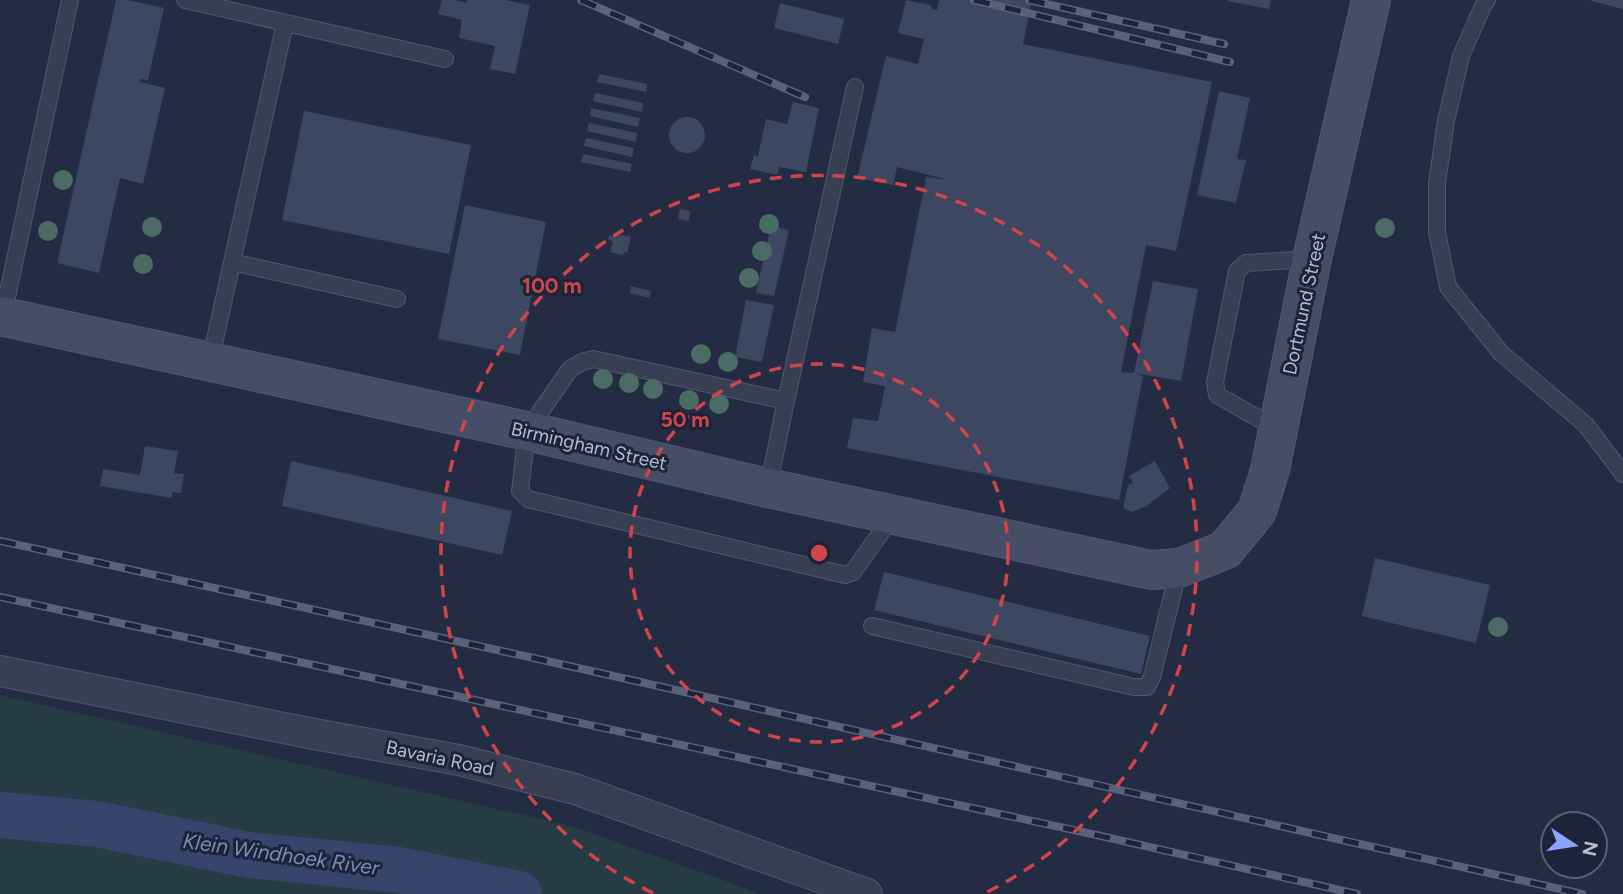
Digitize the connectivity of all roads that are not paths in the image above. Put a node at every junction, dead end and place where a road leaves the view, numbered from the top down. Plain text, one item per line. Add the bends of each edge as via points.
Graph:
1 (70, 0) edge
2 (186, 0) edge
3 (1371, 0) edge
4 (1487, 0) edge
5 (285, 23) junction
6 (445, 60) dead end
7 (855, 87) dead end
8 (1312, 259) junction
9 (233, 262) junction
10 (397, 299) dead end
11 (1, 316) edge
12 (210, 362) junction
13 (786, 401) junction
14 (1278, 429) junction
15 (527, 431) junction
16 (1623, 474) edge
17 (768, 488) junction
18 (893, 515) junction
19 (1179, 568) junction
20 (872, 626) dead end
21 (0, 671) edge
22 (867, 894) edge

1 - 11 lane
2 - 5 lane
3 - 8 street, Dortmund Street
4 - 16 lane via 1461,56 1437,183 1437,232 1448,287 1501,353 1586,425
5 - 6 lane
5 - 9 lane
7 - 13 lane
8 - 14 street, Dortmund Street
8 - 14 lane via 1246,263 1237,271 1215,382 1217,395
9 - 10 lane
9 - 12 lane
11 - 12 street, Birmingham Street
12 - 15 street, Birmingham Street
13 - 15 lane via 593,359 570,369
13 - 17 lane
14 - 19 street, Dortmund Street via 1257,511 1225,550
15 - 17 street, Birmingham Street
15 - 18 lane via 520,491 528,499 845,575 853,572
17 - 18 street, Birmingham Street
18 - 19 street, Birmingham Street via 1151,570
19 - 20 lane via 1147,687
21 - 22 street, Bavaria Road via 459,760 575,789

